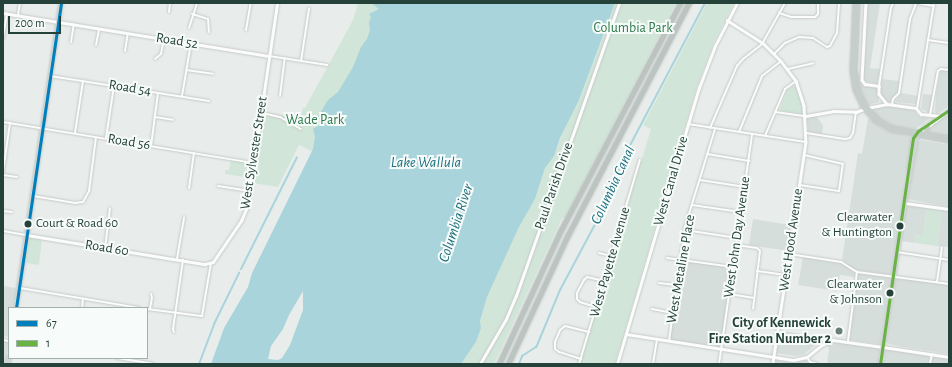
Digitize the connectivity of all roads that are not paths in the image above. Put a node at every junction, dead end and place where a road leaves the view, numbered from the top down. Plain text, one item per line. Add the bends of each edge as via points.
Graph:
1 (20, 3) edge
2 (61, 3) edge
3 (170, 3) edge
4 (196, 3) edge
5 (250, 3) edge
6 (277, 3) edge
7 (619, 3) edge
8 (679, 3) edge
9 (689, 3) edge
10 (737, 3) edge
11 (785, 3) edge
12 (818, 3) edge
13 (839, 3) edge
14 (855, 3) edge
15 (858, 3) edge
16 (866, 3) edge
17 (893, 3) edge
18 (916, 3) edge
19 (934, 4) edge
20 (309, 9) dead end
21 (169, 12) dead end
22 (5, 13) edge
23 (779, 13) junction
24 (192, 14) junction
25 (18, 15) junction
26 (727, 20) junction
27 (58, 22) junction
28 (74, 24) junction
29 (99, 28) junction
30 (188, 28) dead end
31 (246, 30) dead end
32 (209, 32) dead end
33 (128, 33) junction
34 (3, 38) edge
35 (164, 39) junction
36 (928, 40) junction
37 (72, 42) dead end
38 (191, 43) junction
39 (762, 43) junction
40 (949, 43) edge
41 (96, 45) dead end
42 (125, 51) dead end
43 (774, 54) junction
44 (269, 56) junction
45 (285, 58) junction
46 (155, 59) dead end
47 (302, 61) junction
48 (781, 61) junction
49 (813, 63) dead end
50 (328, 65) dead end
51 (788, 69) junction
52 (186, 70) junction
53 (949, 70) edge
54 (213, 74) dead end
55 (50, 76) junction
56 (83, 81) junction
57 (796, 81) junction
58 (114, 86) junction
59 (879, 86) junction
60 (158, 93) junction
61 (182, 96) junction
62 (280, 96) dead end
63 (209, 101) dead end
64 (887, 104) junction
65 (892, 104) junction
66 (866, 109) junction
67 (917, 109) junction
68 (949, 110) edge
69 (776, 112) junction
70 (856, 112) junction
71 (262, 113) junction
72 (806, 116) junction
73 (930, 116) junction
74 (155, 117) junction
75 (939, 117) junction
76 (173, 120) dead end
77 (934, 121) junction
78 (3, 122) edge
79 (10, 123) junction
80 (688, 124) junction
81 (928, 126) junction
82 (43, 128) junction
83 (710, 128) junction
84 (715, 128) junction
85 (301, 129) dead end
86 (738, 132) junction
87 (806, 133) junction
88 (75, 134) junction
89 (752, 134) junction
90 (916, 135) junction
91 (930, 135) junction
92 (765, 136) junction
93 (96, 137) junction
94 (106, 138) junction
95 (949, 138) edge
96 (949, 141) edge
97 (806, 142) junction
98 (151, 146) junction
99 (194, 153) junction
100 (707, 154) junction
101 (804, 155) junction
102 (640, 160) dead end
103 (910, 160) junction
104 (749, 161) junction
105 (254, 163) junction
106 (3, 171) edge
107 (911, 172) junction
108 (3, 175) edge
109 (17, 177) dead end
110 (700, 180) junction
111 (908, 184) junction
112 (799, 185) junction
113 (218, 186) dead end
114 (745, 187) junction
115 (189, 188) dead end
116 (250, 191) junction
117 (33, 196) junction
118 (905, 203) junction
119 (692, 205) junction
120 (110, 208) dead end
121 (949, 209) edge
122 (3, 210) edge
123 (12, 212) dead end
124 (741, 212) junction
125 (184, 218) dead end
126 (685, 230) junction
127 (3, 231) edge
128 (27, 235) junction
129 (737, 238) junction
130 (736, 245) junction
131 (942, 247) dead end
132 (104, 248) junction
133 (897, 252) junction
134 (598, 253) dead end
135 (789, 254) junction
136 (611, 256) junction
137 (667, 258) dead end
138 (940, 258) junction
139 (177, 259) junction
140 (184, 260) junction
141 (681, 260) junction
142 (949, 260) edge
143 (211, 263) junction
144 (733, 267) junction
145 (757, 270) junction
146 (857, 272) junction
147 (786, 275) junction
148 (893, 276) junction
149 (604, 281) junction
150 (936, 282) junction
151 (659, 283) dead end
152 (949, 284) edge
153 (677, 285) junction
154 (19, 288) junction
155 (150, 294) dead end
156 (729, 294) junction
157 (753, 298) junction
158 (83, 299) junction
159 (111, 303) junction
160 (16, 307) edge
161 (82, 307) edge
162 (110, 307) edge
163 (133, 307) edge
164 (596, 307) junction
165 (150, 309) joint
166 (652, 309) dead end
167 (753, 309) dead end
168 (175, 313) junction
169 (673, 313) junction
170 (174, 332) dead end
171 (589, 332) junction
172 (626, 334) junction
173 (657, 339) junction
174 (669, 341) junction
175 (848, 341) junction
176 (883, 347) junction
177 (721, 349) junction
178 (932, 354) junction
179 (774, 357) junction
180 (807, 357) junction
181 (949, 357) edge
182 (123, 359) edge
183 (581, 359) junction
184 (154, 364) edge
185 (480, 364) edge
186 (499, 364) edge
187 (508, 364) edge
188 (580, 364) edge
189 (617, 364) edge
190 (653, 364) edge
191 (719, 364) edge
192 (773, 364) edge
193 (818, 364) edge
194 (880, 364) edge
195 (930, 364) edge

1 - 25 street
2 - 27 main road
3 - 21 street
4 - 24 street
5 - 31 street
6 - 44 street, West Sylvester Street
7 - 185 street, Paul Parish Drive via 516,296
8 - 186 highway via 560,232
9 - 187 highway via 568,235
10 - 26 street, West Canal Drive
11 - 23 street
12 - 23 street via 816,17 791,17
13 - 43 street via 836,36 828,47 813,38 799,37 785,43
14 - 66 highway via 852,71 856,94
15 - 66 highway via 855,70
16 - 59 street via 862,69 864,83
17 - 59 street via 890,8
18 - 19 street
18 - 65 street via 910,19 899,93
19 - 36 street
20 - 47 street
22 - 25 street, Road 52
22 - 34 street
23 - 39 street
24 - 30 street
24 - 32 street via 208,19
25 - 27 street, Road 52
26 - 39 street, West Hood Avenue
26 - 80 street, West Canal Drive via 709,59
27 - 28 street, Road 52
27 - 55 main road
28 - 29 street, Road 52
28 - 37 street
29 - 33 street, Road 52
29 - 41 street
33 - 35 street, Road 52
33 - 42 street
35 - 38 street, Road 52
35 - 46 street via 161,54
36 - 40 street
36 - 67 street
38 - 44 street, Road 52
38 - 52 street
39 - 43 street, West Hood Avenue
39 - 83 street via 737,66
43 - 48 street, West Hood Avenue
44 - 45 street, Road 52
44 - 71 street, West Sylvester Street
45 - 47 street, Road 52
45 - 62 street
47 - 50 street, Road 52
48 - 51 street, West Hood Avenue
48 - 86 street via 762,76
49 - 51 street
51 - 57 street, West Hood Avenue
52 - 54 street
52 - 61 street
53 - 73 street via 940,70
55 - 56 street, Road 54
55 - 82 main road
56 - 58 street, Road 54
56 - 88 street
57 - 69 street via 785,89
57 - 72 street, West Hood Avenue
58 - 60 street, Road 54
58 - 94 street
59 - 64 street via 879,95
60 - 61 street, Road 54
60 - 74 street
61 - 63 street, Road 54
64 - 65 street
64 - 66 street
65 - 67 street
66 - 70 street
66 - 90 highway via 885,124
67 - 73 street via 921,114
68 - 75 main road
69 - 72 street
69 - 92 street
70 - 72 street via 833,111
70 - 87 street via 851,137 846,139
71 - 85 street via 277,116
71 - 105 street, West Sylvester Street
72 - 87 street, West Hood Avenue
73 - 75 street
73 - 77 street
74 - 76 street
74 - 98 street
75 - 77 main road
77 - 81 main road
77 - 90 main road
78 - 79 street, Road 56
79 - 82 street, Road 56
79 - 106 street
80 - 83 street
80 - 172 street, West Canal Drive
81 - 90 main road
81 - 91 highway via 926,131
82 - 88 street, Road 56
82 - 117 main road
83 - 84 street
84 - 86 street
84 - 100 street, West Metaline Place
86 - 89 street
87 - 97 street, West Hood Avenue
88 - 93 street, Road 56
89 - 92 street
89 - 104 street, West John Day Avenue
90 - 91 highway
90 - 96 highway
90 - 103 main road
90 - 107 main road
91 - 95 highway
92 - 97 street
93 - 94 street, Road 56
93 - 117 street via 89,190 83,202
94 - 98 street, Road 56
97 - 101 street, West Hood Avenue
98 - 99 street, Road 56
99 - 105 street, Road 56
99 - 115 street
100 - 104 street
100 - 110 street, West Metaline Place
101 - 112 street, West Hood Avenue
101 - 112 street via 843,164 839,191
102 - 136 street, West Payette Avenue
103 - 107 main road
103 - 111 main road
104 - 114 street, West John Day Avenue
105 - 116 street, West Sylvester Street
107 - 111 main road
108 - 109 street
110 - 114 street
110 - 119 street, West Metaline Place
111 - 118 main road
112 - 135 street, West Hood Avenue
113 - 116 street
114 - 124 street, West John Day Avenue
116 - 143 street, West Sylvester Street via 243,218
117 - 128 main road
118 - 121 street
118 - 133 main road
119 - 124 street
119 - 126 street, West Metaline Place
120 - 132 street
122 - 123 street
124 - 129 street, West John Day Avenue
125 - 139 street
126 - 129 street
126 - 141 street, West Metaline Place
127 - 128 street, Road 60
128 - 132 street, Road 60
128 - 154 main road
129 - 130 street, West John Day Avenue
130 - 144 street, West John Day Avenue
130 - 145 street via 759,249
131 - 138 street
132 - 139 street, Road 60
133 - 138 street
133 - 148 main road
134 - 136 street
135 - 146 street via 841,262
135 - 147 street, West Hood Avenue
136 - 149 street, West Payette Avenue
137 - 141 street
138 - 142 street
138 - 150 street
139 - 140 street, Road 60
140 - 143 street, Road 60
140 - 168 street
141 - 144 street
141 - 153 street, West Metaline Place
143 - 168 street via 202,316
144 - 156 street, West John Day Avenue
145 - 147 street
145 - 157 street
146 - 148 street
146 - 175 street
147 - 179 street, West Hood Avenue
148 - 150 street
148 - 176 main road
149 - 164 street, West Payette Avenue
149 - 164 street via 587,277 577,293 580,302
150 - 152 street
151 - 153 street
153 - 169 street, West Metaline Place
154 - 158 street
154 - 160 main road
155 - 165 street
156 - 157 street
156 - 177 street, West John Day Avenue
157 - 167 street
158 - 159 street
158 - 161 street
159 - 162 street
159 - 163 street
164 - 171 street, West Payette Avenue
165 - 168 street
166 - 169 street
168 - 170 street
169 - 174 street, West Metaline Place
171 - 183 street, West Payette Avenue
171 - 183 street via 565,326 560,330 555,342 555,349 559,352
172 - 173 street
172 - 189 street, West Canal Drive
173 - 174 street
173 - 190 street
174 - 177 street
175 - 176 street
175 - 180 street via 826,342
176 - 178 main road
176 - 194 main road
177 - 179 street
177 - 191 street, West John Day Avenue
178 - 181 main road
178 - 195 street
179 - 180 street via 795,360
179 - 192 street, West Hood Avenue
180 - 193 street via 810,362
182 - 184 street
183 - 188 street, West Payette Avenue

